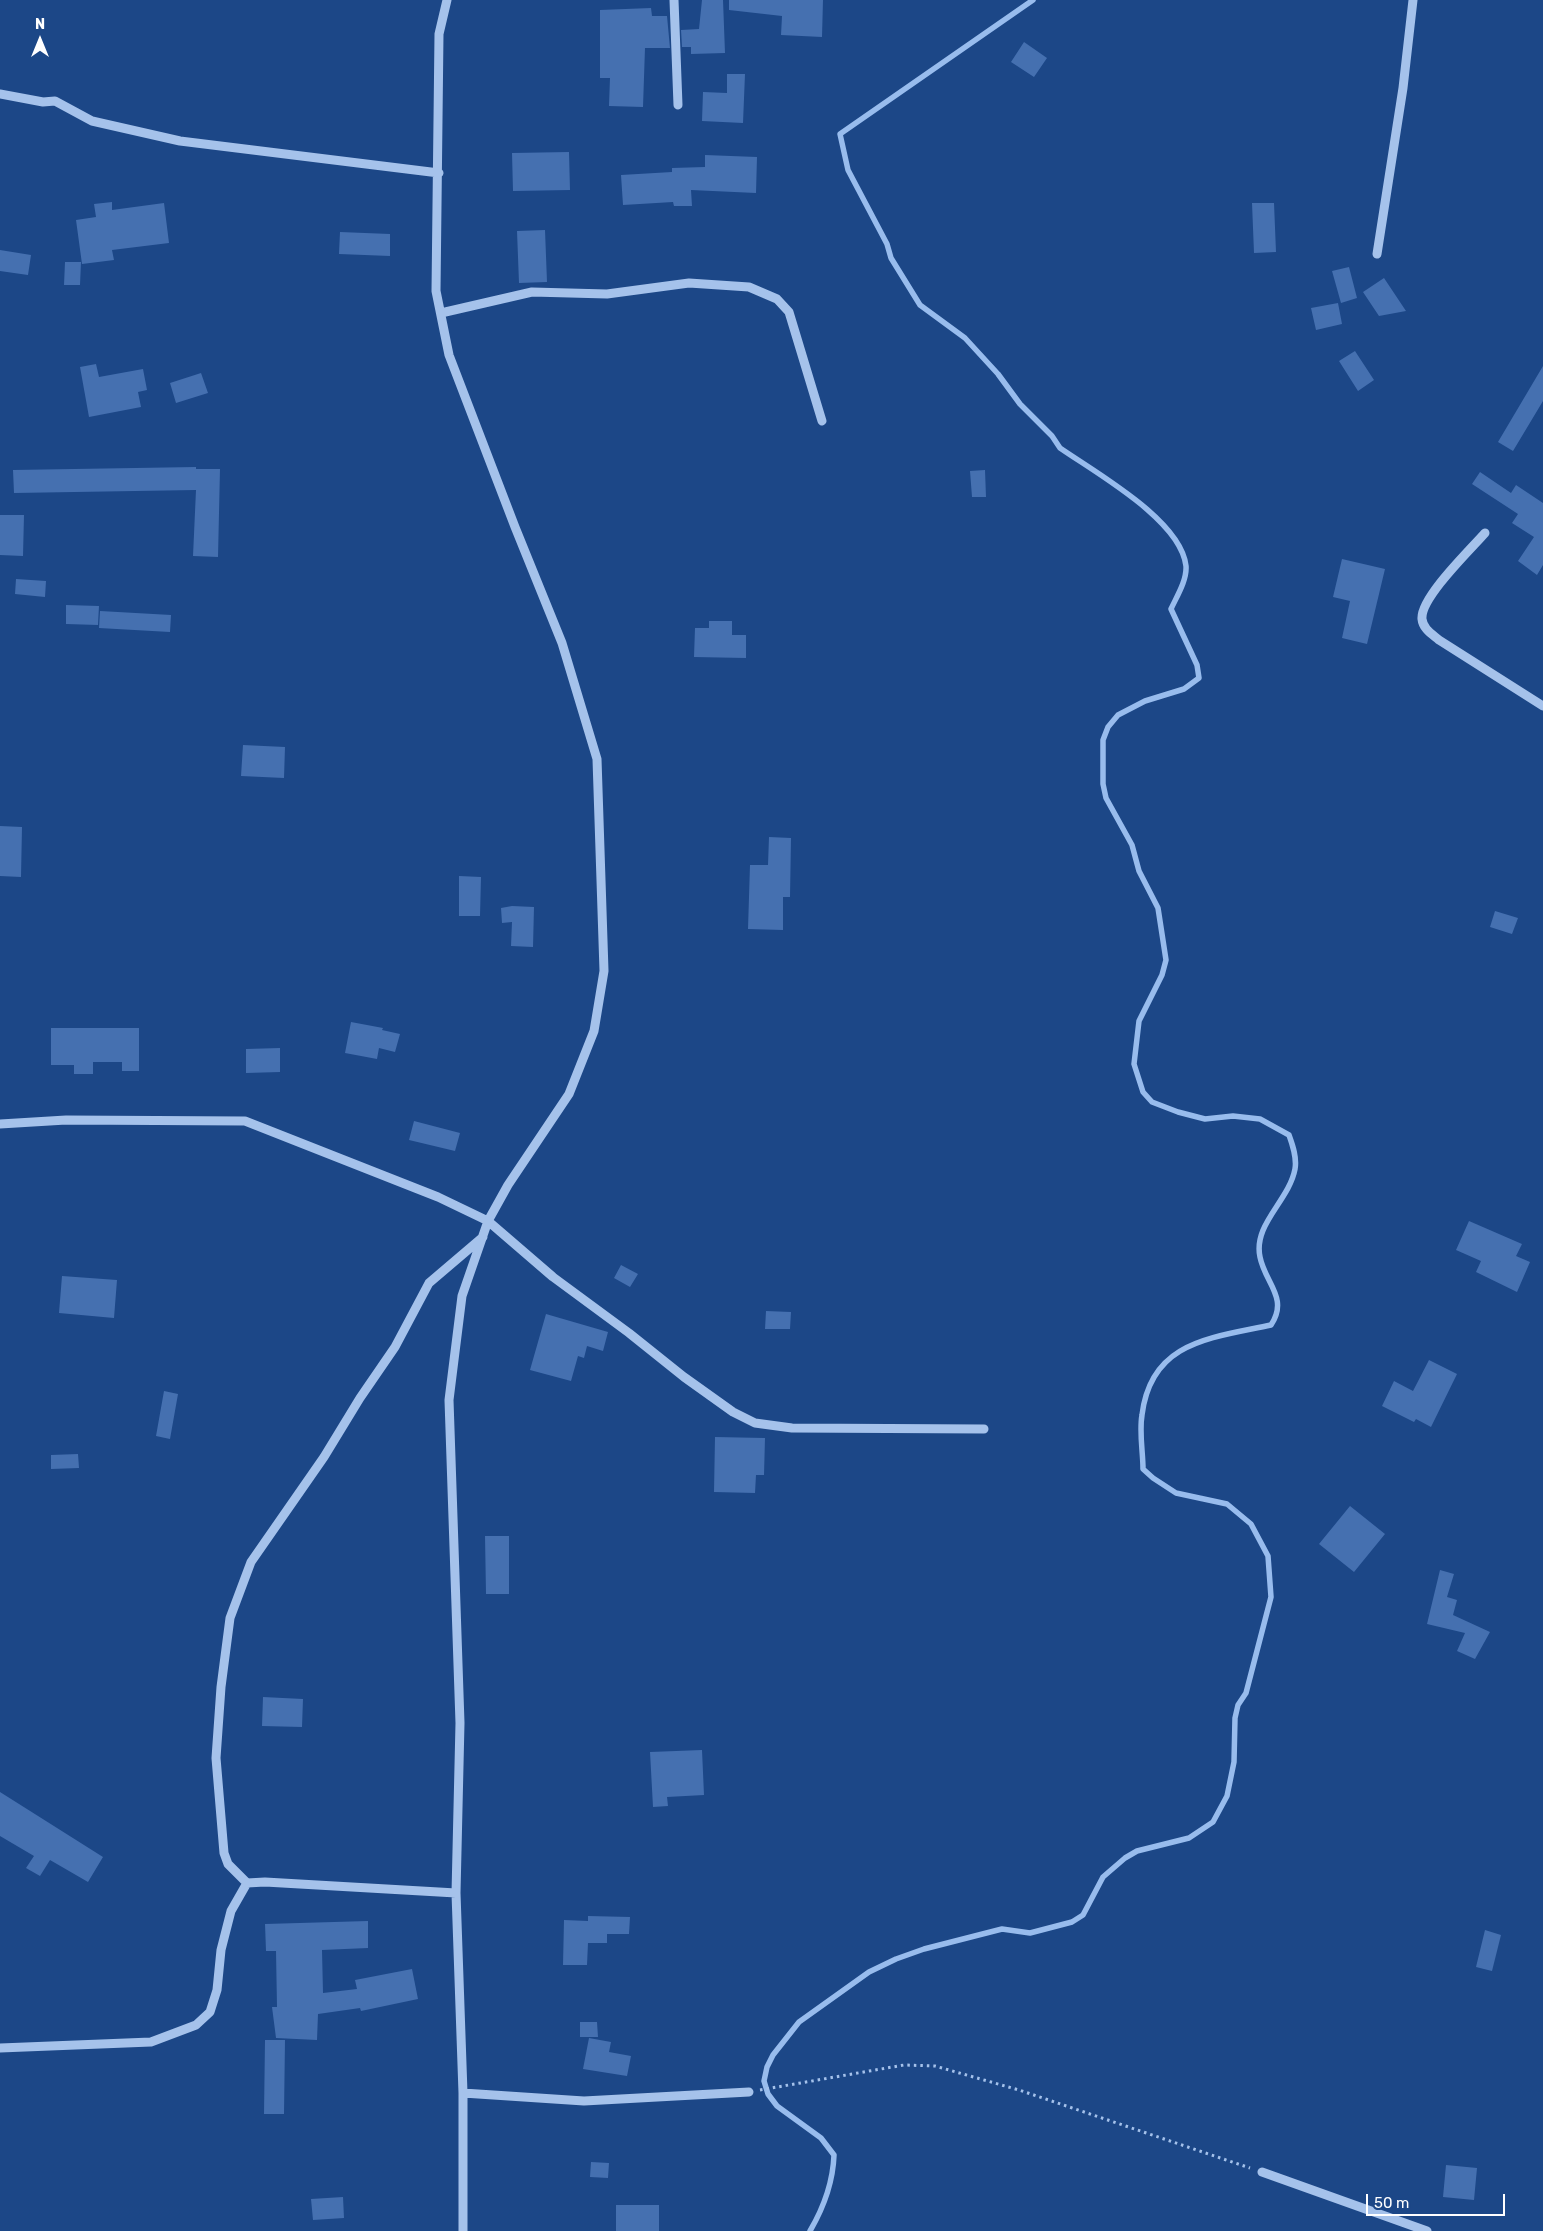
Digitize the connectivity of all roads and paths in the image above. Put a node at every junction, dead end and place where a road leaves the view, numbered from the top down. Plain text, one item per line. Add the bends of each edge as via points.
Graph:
1 (447, 0) edge
2 (674, 0) edge
3 (1413, 0) edge
4 (0, 94) edge
5 (678, 105) dead end
6 (438, 173) junction
7 (1377, 254) dead end
8 (441, 313) junction
9 (822, 422) dead end
10 (1485, 533) dead end
11 (1543, 706) edge
12 (0, 1124) edge
13 (488, 1222) junction
14 (484, 1236) junction
15 (984, 1428) dead end
16 (247, 1883) junction
17 (456, 1894) junction
18 (0, 2048) edge
19 (749, 2092) joint
20 (463, 2094) junction
21 (1262, 2172) joint
22 (463, 2231) edge
23 (1427, 2231) edge

1 - 6 street via 438,34
2 - 5 street
3 - 7 street
4 - 6 street via 43,102 55,101 92,121 180,141
6 - 8 street via 436,291
8 - 9 street via 532,292 607,294 689,283 749,287 777,299 790,312
8 - 13 street via 449,355 562,643 597,759 604,971 594,1031 570,1094 508,1185
10 - 11 street via 1436,587 1422,619 1427,630 1438,640
12 - 13 street via 66,1120 245,1121 438,1197
13 - 14 street
13 - 15 street via 552,1277 684,1377 733,1412 755,1423 792,1428
14 - 16 street via 429,1283 395,1347 251,1562 238,1592 230,1618 216,1758 224,1853 228,1864
14 - 17 street via 462,1296 449,1400 460,1722
16 - 17 street
16 - 18 street via 231,1911 210,2012 196,2025 150,2042
17 - 20 street
19 - 20 street via 584,2101
19 - 21 path via 904,2065 935,2066 1019,2090
20 - 22 street
21 - 23 street

